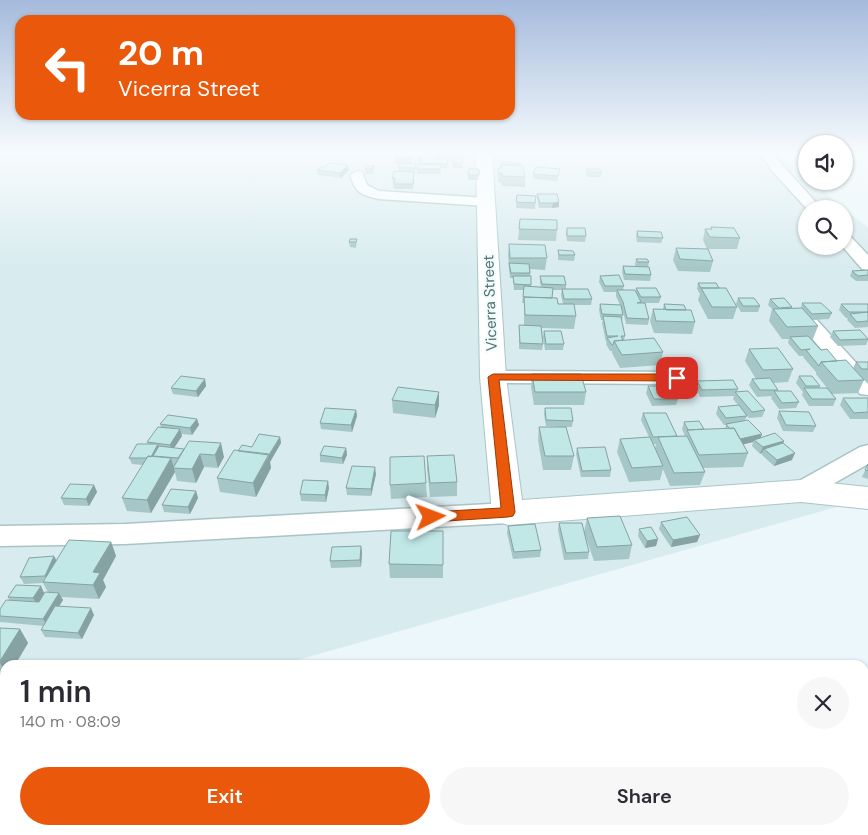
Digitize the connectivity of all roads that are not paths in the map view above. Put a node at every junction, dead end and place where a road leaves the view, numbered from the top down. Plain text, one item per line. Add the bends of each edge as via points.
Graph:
1 (369, 191) edge
2 (486, 191) edge
3 (486, 202) junction
4 (853, 249) edge
5 (868, 265) edge
6 (810, 324) edge
7 (493, 377) junction
8 (677, 378) dead end
9 (868, 389) edge
10 (868, 454) edge
11 (801, 490) junction
12 (868, 498) edge
13 (508, 512) junction
14 (0, 536) edge

1 - 3 street via 379,195
2 - 3 main road, Vicerra Street
3 - 7 main road, Vicerra Street
4 - 5 street
6 - 9 street
7 - 8 street
7 - 13 main road, Vicerra Street
10 - 11 street
11 - 12 main road
11 - 13 main road
13 - 14 street via 125,534

